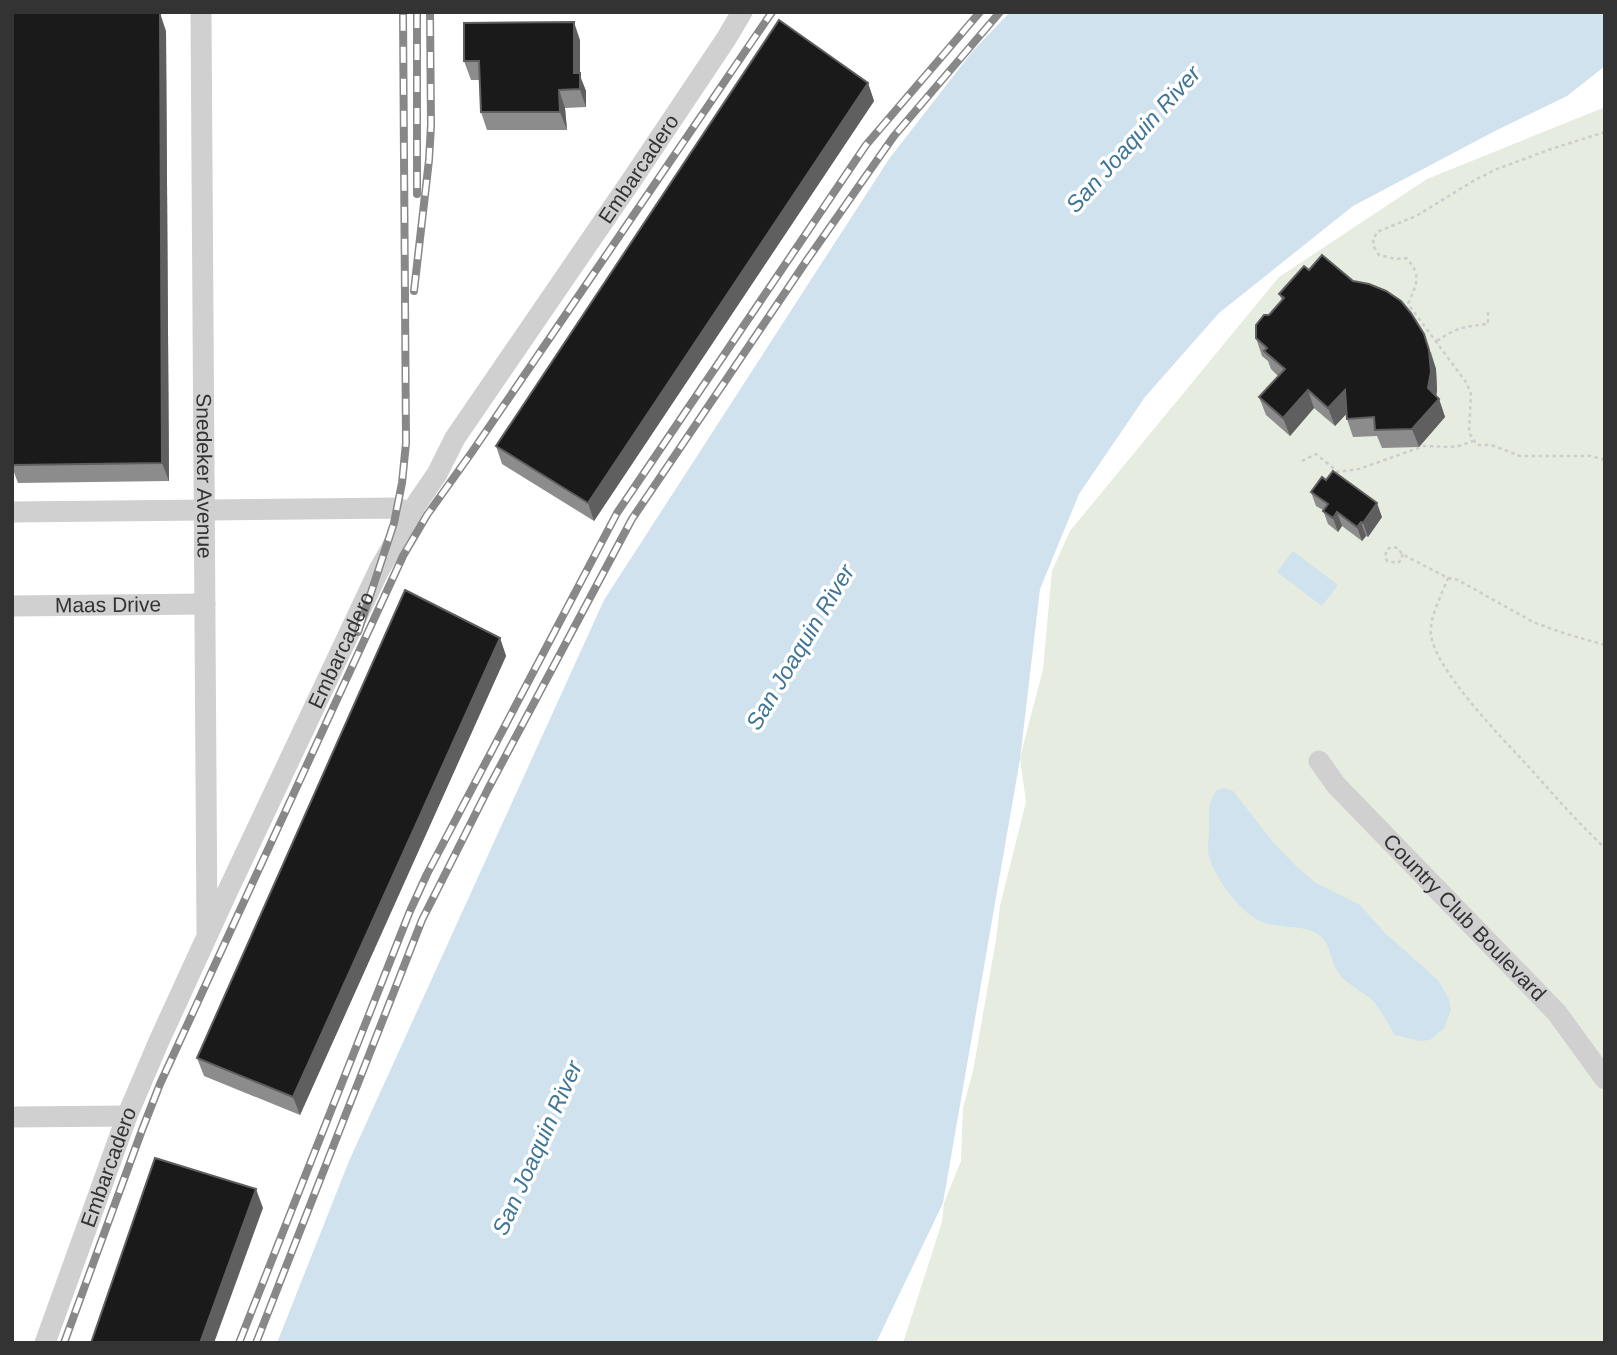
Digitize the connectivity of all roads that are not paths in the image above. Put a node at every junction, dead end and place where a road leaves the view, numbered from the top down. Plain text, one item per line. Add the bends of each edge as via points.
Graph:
1 (201, 12) edge
2 (742, 12) edge
3 (204, 511) junction
4 (12, 512) edge
5 (411, 513) junction
6 (205, 604) junction
7 (12, 606) edge
8 (1319, 761) dead end
9 (207, 939) junction
10 (1605, 1079) edge
11 (127, 1116) junction
12 (12, 1117) edge
13 (46, 1343) edge

1 - 3 street, Snedeker Avenue
2 - 5 street, Embarcadero via 455,438
3 - 4 street
3 - 5 street via 397,508
3 - 6 street, Snedeker Avenue
5 - 9 street, Embarcadero via 351,627
6 - 7 street, Maas Drive
6 - 9 street, Snedeker Avenue
8 - 10 street, Country Club Boulevard via 1336,785 1557,1013
9 - 11 street, Embarcadero
11 - 12 street
11 - 13 street, Embarcadero

